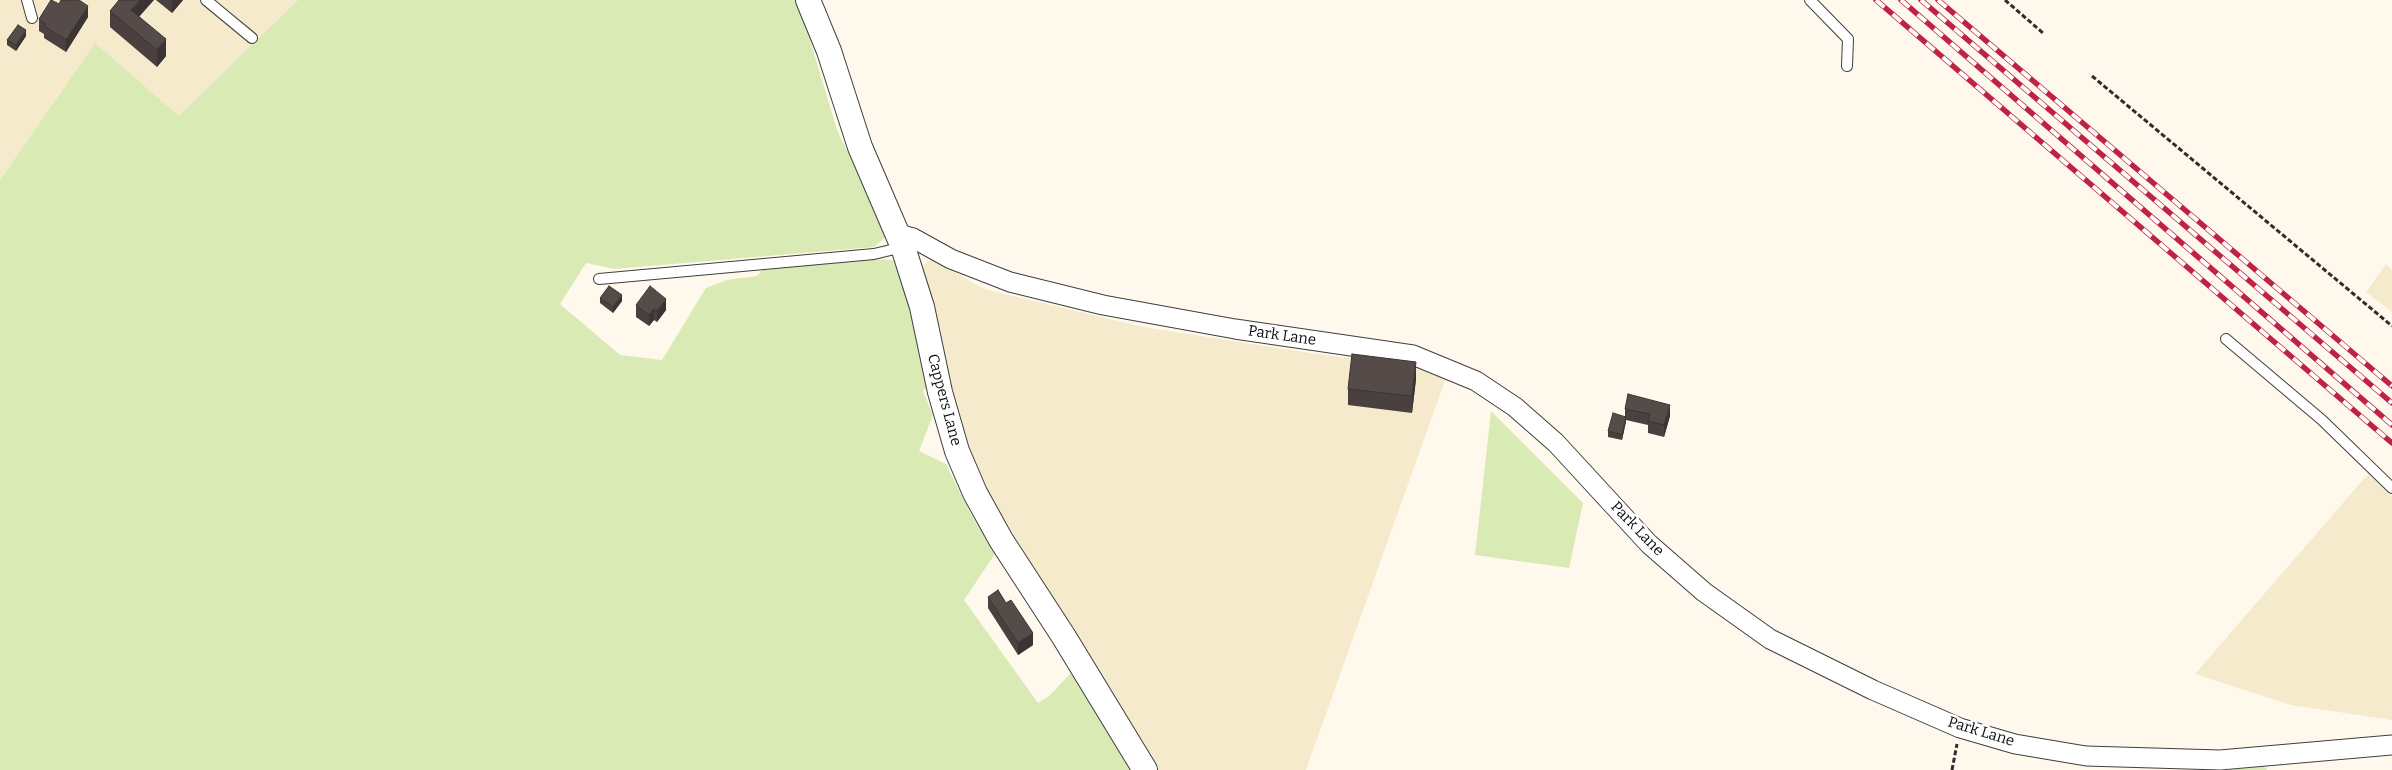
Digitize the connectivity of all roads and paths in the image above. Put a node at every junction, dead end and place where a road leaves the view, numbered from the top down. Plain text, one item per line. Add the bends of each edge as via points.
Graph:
1 (27, 0) edge
2 (206, 0) edge
3 (808, 0) edge
4 (1810, 0) edge
5 (2005, 0) edge
6 (32, 18) dead end
7 (2043, 33) dead end
8 (252, 38) dead end
9 (1847, 66) dead end
10 (2092, 76) dead end
11 (900, 241) junction
12 (599, 279) dead end
13 (2392, 326) edge
14 (2226, 339) dead end
15 (2392, 488) edge
16 (1960, 728) junction
17 (2392, 745) edge
18 (1145, 770) edge
19 (1952, 770) edge

1 - 6 lane
2 - 8 lane
3 - 11 street, Cappers Lane via 860,147
4 - 9 lane via 1848,39
5 - 7 path
10 - 13 path
11 - 12 lane via 874,254
11 - 16 street, Park Lane via 912,238 951,259 1010,282 1103,306 1413,355 1476,382 1515,407 1556,443 1649,544 1704,592 1770,639
11 - 18 street, Cappers Lane via 922,307 940,392 957,451 975,493
14 - 15 lane via 2322,420
16 - 17 street, Park Lane via 2015,744 2086,756 2220,760
16 - 19 path

